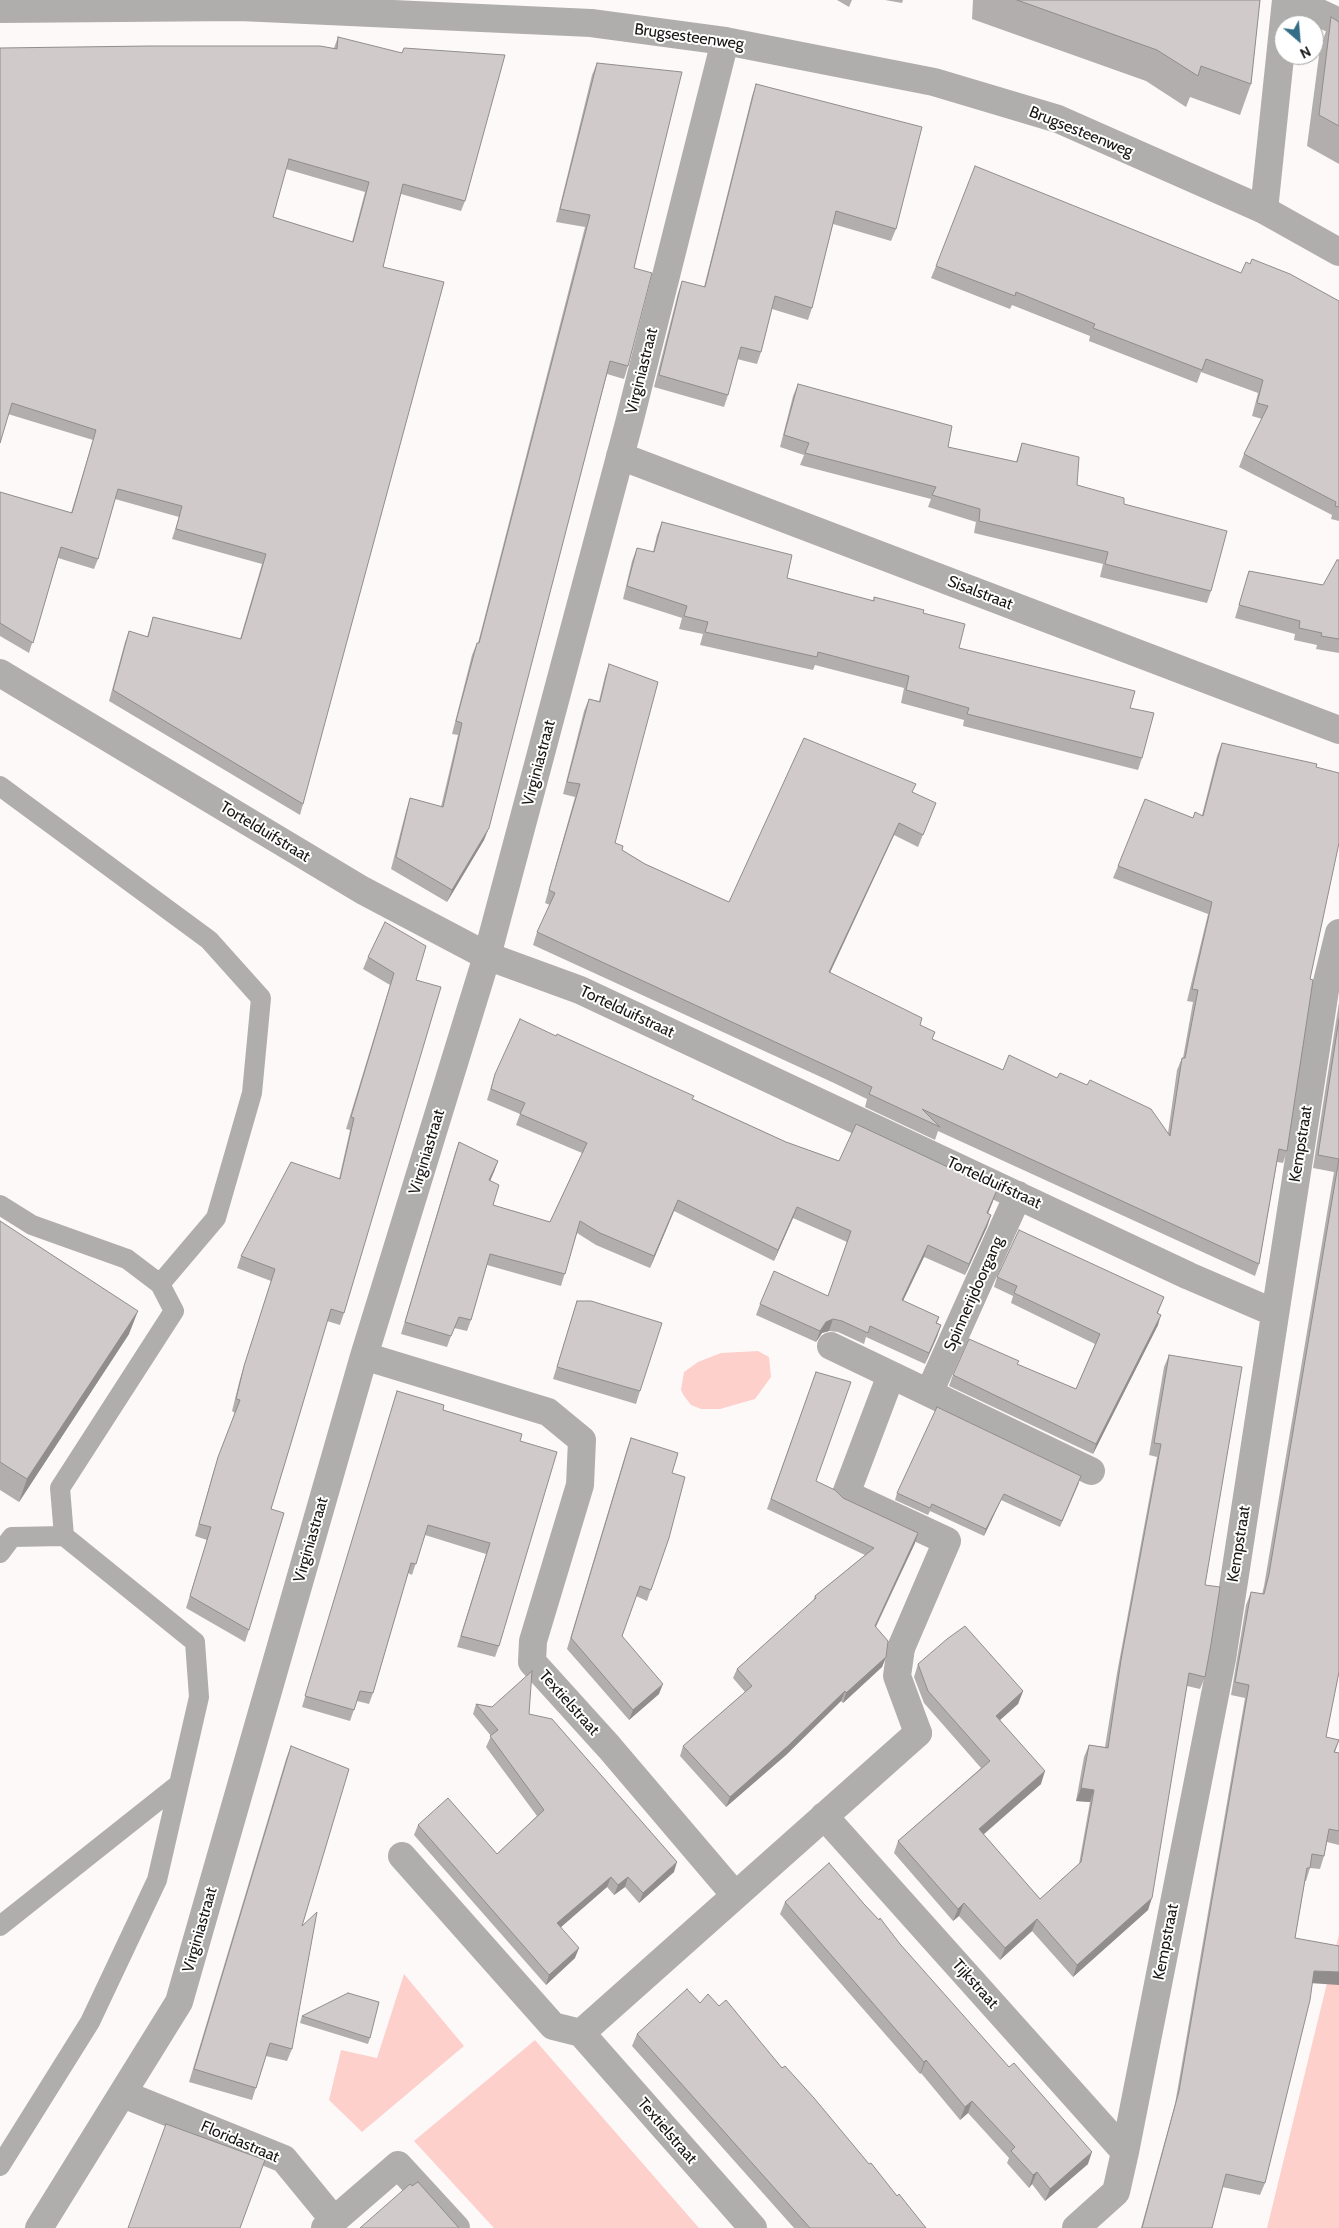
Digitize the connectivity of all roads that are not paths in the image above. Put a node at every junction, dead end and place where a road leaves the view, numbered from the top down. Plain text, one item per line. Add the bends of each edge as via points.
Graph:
1 (1286, 0) edge
2 (1292, 0) edge
3 (242, 3) edge
4 (0, 9) edge
5 (1339, 22) edge
6 (725, 41) junction
7 (1264, 210) junction
8 (1339, 252) edge
9 (620, 456) junction
10 (0, 673) edge
11 (1339, 730) edge
12 (0, 786) edge
13 (1339, 933) edge
14 (487, 956) junction
15 (1018, 1195) junction
16 (0, 1204) edge
17 (160, 1284) junction
18 (1275, 1313) junction
19 (831, 1346) dead end
20 (364, 1356) junction
21 (891, 1375) junction
22 (929, 1392) junction
23 (1091, 1471) dead end
24 (64, 1536) junction
25 (0, 1553) edge
26 (179, 1784) junction
27 (824, 1816) junction
28 (402, 1856) dead end
29 (735, 1895) junction
30 (0, 1926) edge
31 (581, 2033) junction
32 (123, 2094) junction
33 (1125, 2152) junction
34 (0, 2166) edge
35 (329, 2224) edge
36 (39, 2228) edge
37 (456, 2228) edge
38 (753, 2228) edge
39 (1076, 2228) edge

1 - 7 street
2 - 5 street
3 - 4 street, Brugsesteenweg
3 - 6 street, Brugsesteenweg via 583,22
6 - 7 street, Brugsesteenweg via 934,82 1058,119
6 - 9 street, Virginiastraat
7 - 8 street, Brugsesteenweg
9 - 11 street, Sisalstraat
9 - 14 street, Virginiastraat
10 - 14 street, Tortelduifstraat via 362,890
12 - 17 lane via 209,940 262,998 252,1093 216,1218
13 - 18 street, Kempstraat via 1326,990
14 - 15 street, Tortelduifstraat via 580,990
14 - 20 street, Virginiastraat
15 - 18 street, Tortelduifstraat
15 - 22 street, Spinnerijdoorgang
16 - 17 lane via 32,1225 127,1259
17 - 24 lane via 174,1311 60,1488
18 - 33 street, Kempstraat via 1222,1659
19 - 21 street
20 - 29 street, Textielstraat via 548,1412 582,1440 580,1485 533,1641 532,1662
20 - 32 street, Virginiastraat via 179,2002
21 - 22 street
21 - 27 street via 846,1494 948,1541 901,1648 897,1676 918,1733
22 - 23 street
24 - 25 lane via 12,1537
24 - 26 lane via 195,1642 200,1697
26 - 30 lane
26 - 34 lane via 157,1880 90,2022
27 - 29 street
27 - 33 street, Tijkstraat
28 - 31 street via 553,2026
29 - 31 street
31 - 38 street, Textielstraat
32 - 35 street, Floridastraat via 284,2159
32 - 36 street, Virginiastraat
33 - 39 street, Kempstraat via 1116,2192
35 - 37 street, Floridastraat via 398,2165

